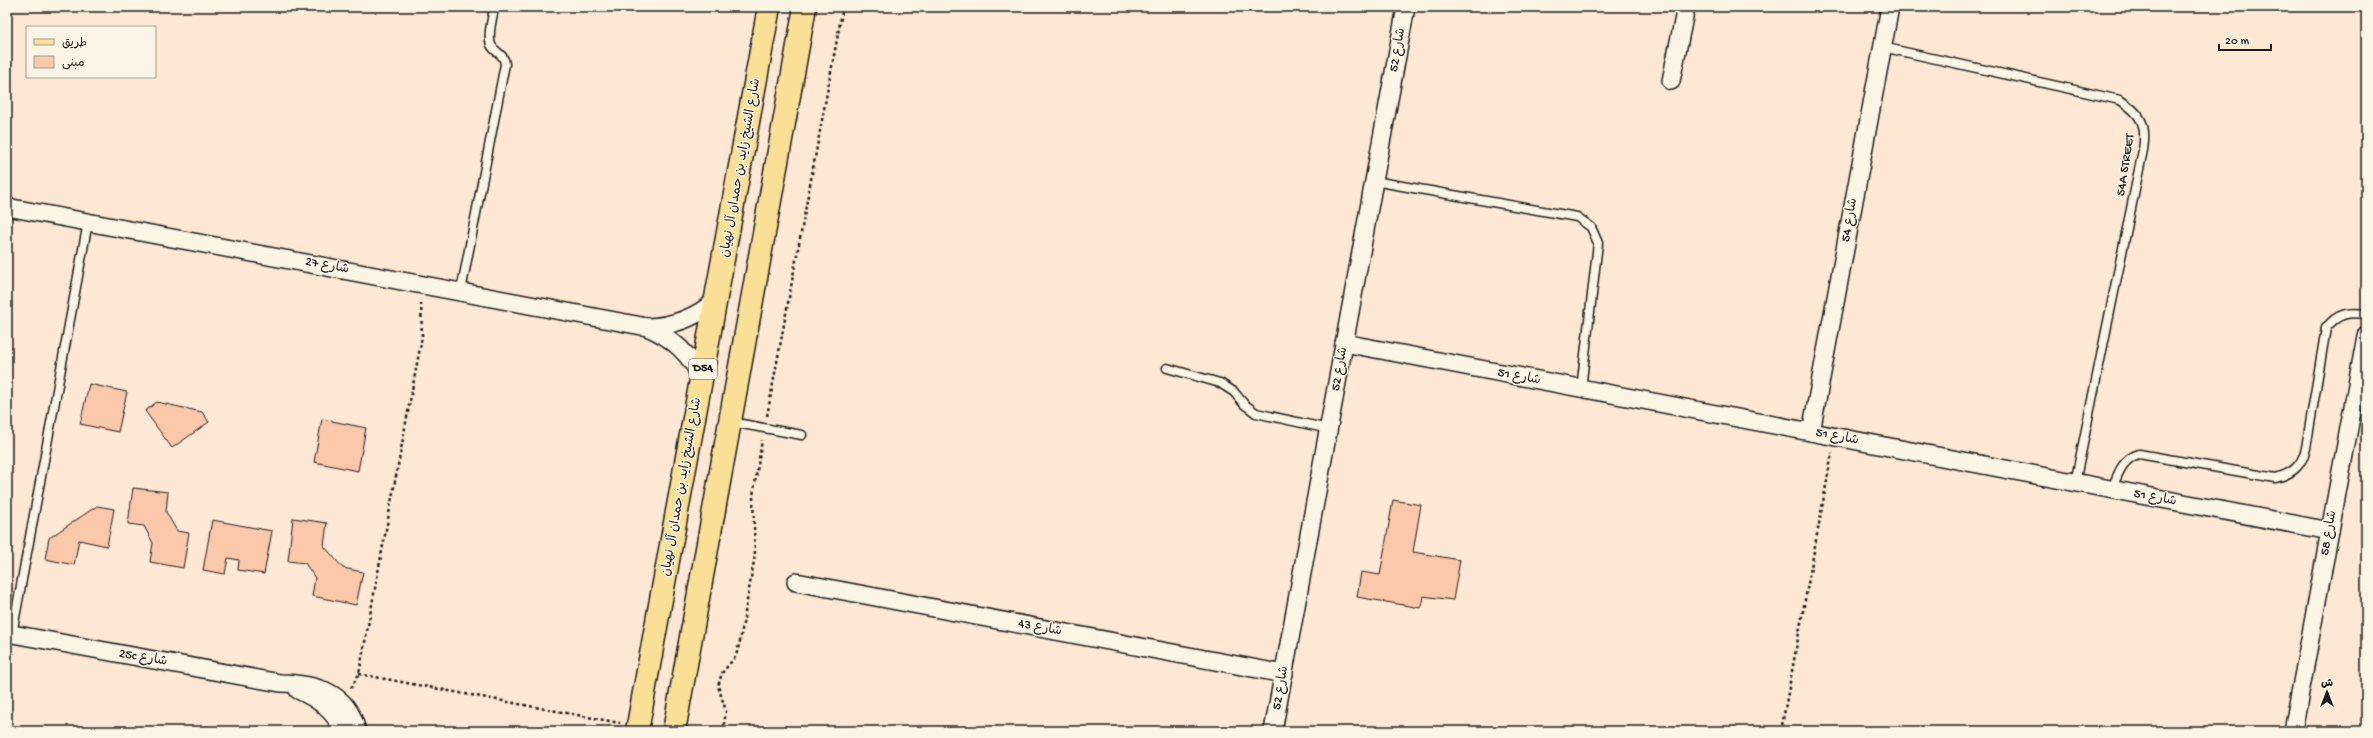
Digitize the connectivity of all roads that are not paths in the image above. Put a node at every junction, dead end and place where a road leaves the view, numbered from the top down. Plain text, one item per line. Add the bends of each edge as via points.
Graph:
1 (494, 7) edge
2 (770, 7) edge
3 (1406, 7) edge
4 (1686, 7) edge
5 (1890, 7) edge
6 (802, 12) edge
7 (1882, 47) junction
8 (1671, 81) dead end
9 (1374, 181) junction
10 (7, 207) edge
11 (88, 222) junction
12 (461, 291) junction
13 (716, 300) junction
14 (2366, 314) edge
15 (647, 327) junction
16 (2366, 336) edge
17 (1344, 344) junction
18 (1167, 368) dead end
19 (702, 379) junction
20 (1581, 389) junction
21 (731, 422) junction
22 (1328, 429) junction
23 (1811, 432) junction
24 (802, 435) dead end
25 (2075, 482) junction
26 (2112, 490) junction
27 (2330, 531) junction
28 (796, 582) dead end
29 (10, 633) edge
30 (1284, 674) junction
31 (280, 683) junction
32 (348, 726) edge
33 (637, 729) edge
34 (674, 731) edge
35 (1273, 731) edge
36 (2293, 731) edge

1 - 12 lane via 490,39 492,46 503,56 505,64
2 - 13 main road, شارع الشيخ زايد بن حمدان آل نهيان / D54
3 - 9 street, شارع 52
4 - 8 street
5 - 7 street, شارع 54
6 - 21 main road
7 - 23 street, شارع 54
7 - 25 lane, 54A STREET via 2120,100 2133,108 2142,121 2145,135 2143,150
9 - 17 street, شارع 52
9 - 20 lane via 1577,217 1591,227 1598,243
10 - 11 street, شارع 27
11 - 12 street, شارع 27
11 - 29 lane
12 - 15 street, شارع 27
13 - 15 street, شارع 27 via 684,321
13 - 19 main road, شارع الشيخ زايد بن حمدان آل نهيان / D54
14 - 26 lane via 2344,313 2333,319 2326,328 2306,448 2297,468 2287,475 2276,478 2139,454 2131,456 2125,462
15 - 19 street, شارع 27 via 680,347
16 - 27 street, شارع 58
17 - 20 street, شارع 51
17 - 22 street, شارع 52
18 - 22 lane via 1220,382 1256,413
19 - 33 main road, شارع الشيخ زايد بن حمدان آل نهيان / D54
20 - 23 street, شارع 51
21 - 24 lane
21 - 34 main road
22 - 30 street, شارع 52
23 - 25 street, شارع 51
25 - 26 street, شارع 51
26 - 27 street, شارع 51
27 - 36 street, شارع 58
28 - 30 street, شارع 43
29 - 31 street, 25c شارع
30 - 35 street, شارع 52
31 - 32 street, 25c شارع via 317,699
31 - 32 street, 25c شارع via 314,686 329,692 341,702

